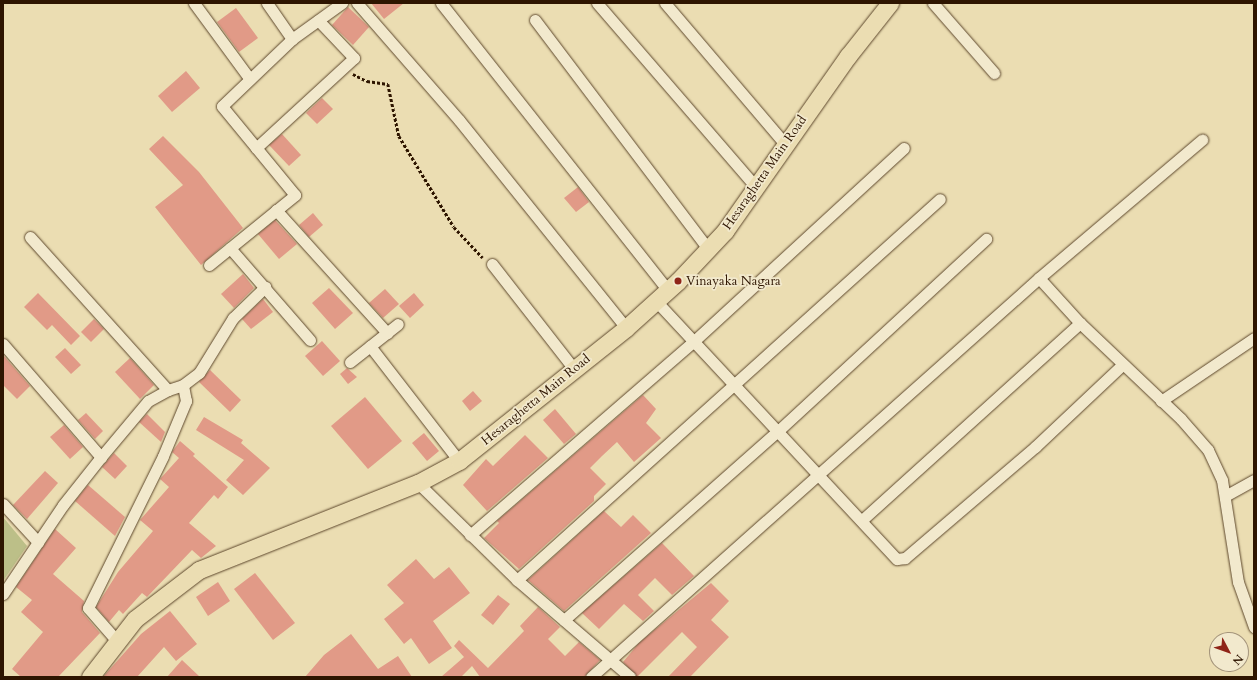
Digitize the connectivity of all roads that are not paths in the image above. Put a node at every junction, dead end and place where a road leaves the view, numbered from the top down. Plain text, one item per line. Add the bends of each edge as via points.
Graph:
1 (194, 3) edge
2 (267, 3) edge
3 (342, 3) edge
4 (356, 3) edge
5 (441, 3) edge
6 (597, 3) edge
7 (665, 3) edge
8 (890, 3) edge
9 (933, 3) edge
10 (318, 20) junction
11 (535, 20) dead end
12 (292, 39) junction
13 (994, 73) dead end
14 (249, 78) junction
15 (1202, 140) dead end
16 (785, 144) junction
17 (256, 148) junction
18 (904, 148) dead end
19 (755, 186) junction
20 (940, 198) dead end
21 (276, 210) junction
22 (30, 237) dead end
23 (986, 239) dead end
24 (230, 248) junction
25 (708, 250) junction
26 (492, 264) road end
27 (209, 265) dead end
28 (1039, 278) junction
29 (264, 287) junction
30 (662, 296) junction
31 (1080, 323) junction
32 (398, 324) dead end
33 (626, 328) junction
34 (387, 333) junction
35 (1254, 338) edge
36 (310, 340) dead end
37 (694, 341) junction
38 (3, 344) edge
39 (370, 346) junction
40 (350, 362) dead end
41 (1122, 365) junction
42 (574, 370) junction
43 (183, 386) junction
44 (735, 386) junction
45 (168, 390) junction
46 (1161, 401) junction
47 (780, 430) junction
48 (101, 457) junction
49 (459, 461) junction
50 (821, 475) junction
51 (1254, 480) edge
52 (418, 483) junction
53 (1225, 496) junction
54 (3, 504) edge
55 (862, 520) junction
56 (470, 535) junction
57 (38, 542) junction
58 (517, 580) junction
59 (3, 594) edge
60 (564, 620) junction
61 (1254, 628) edge
62 (116, 641) junction
63 (611, 659) junction
64 (90, 677) edge
65 (591, 677) edge
66 (630, 677) edge

1 - 14 street
2 - 12 street
3 - 10 street
4 - 33 street via 459,120
5 - 30 street
6 - 19 street
7 - 16 street
8 - 16 main road, Hesaraghetta Main Road
9 - 13 street
10 - 12 street
10 - 17 street via 354,58
11 - 25 street
12 - 14 street
14 - 17 street via 222,106
15 - 28 street
16 - 19 main road, Hesaraghetta Main Road
17 - 21 street via 296,194
18 - 37 street
19 - 25 main road, Hesaraghetta Main Road
20 - 44 street
21 - 24 street
21 - 34 street
22 - 45 street
23 - 47 street
24 - 27 street
24 - 29 street
25 - 30 main road, Hesaraghetta Main Road
26 - 42 street
28 - 31 street
28 - 50 street
29 - 36 street
29 - 43 street via 233,318 199,373
30 - 33 main road, Hesaraghetta Main Road
30 - 37 street
31 - 41 street
31 - 55 street
32 - 34 street
33 - 42 main road, Hesaraghetta Main Road
34 - 39 street
35 - 46 street
37 - 44 street
37 - 56 street
38 - 48 street
39 - 40 street
39 - 49 street
41 - 46 street
41 - 55 street via 1035,447 905,558 897,559 892,556
42 - 49 main road, Hesaraghetta Main Road
43 - 45 street
43 - 62 street via 186,401 163,456 88,608
44 - 47 street
44 - 58 street
45 - 48 street via 148,402
46 - 53 street via 1208,450 1222,480
47 - 50 street
47 - 60 street
48 - 57 street
49 - 52 main road, Hesaraghetta Main Road
50 - 55 street
50 - 63 street
51 - 53 street
52 - 56 street
52 - 62 main road, Hesaraghetta Main Road via 199,570 135,619
53 - 61 street via 1238,582
54 - 57 street
56 - 58 street
57 - 59 street
58 - 60 street
60 - 63 street
62 - 64 main road, Hesaraghetta Main Road
63 - 65 street
63 - 66 street

